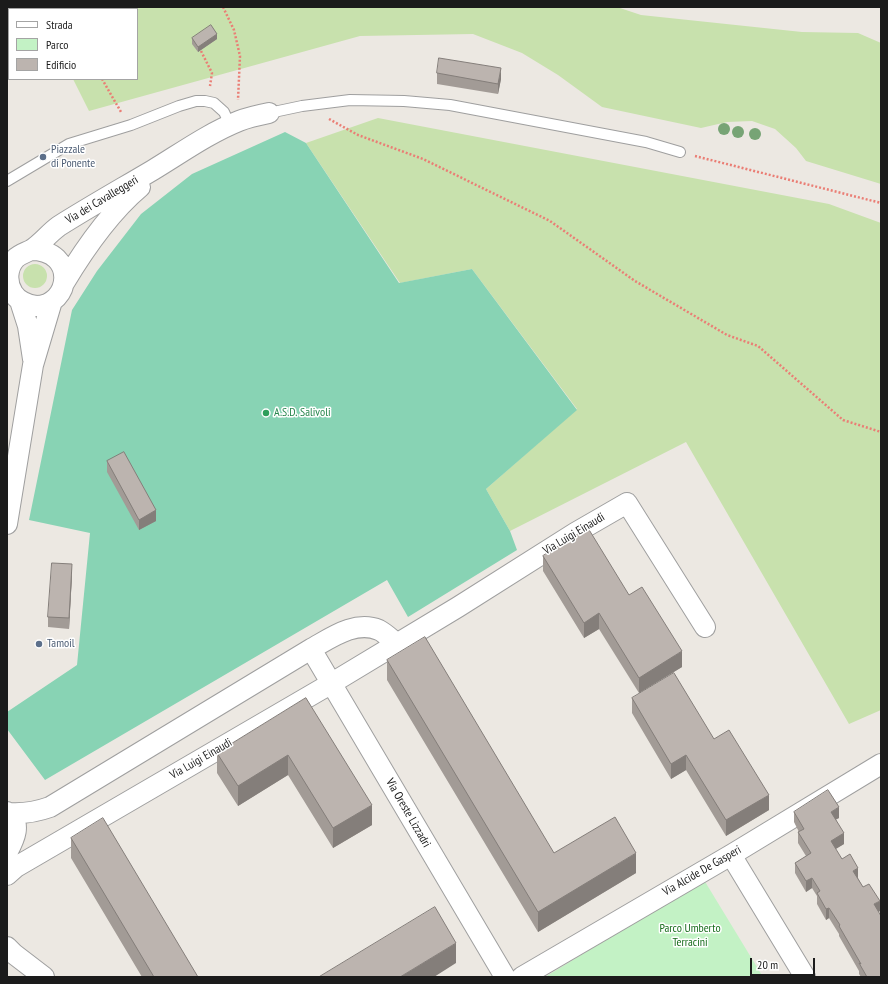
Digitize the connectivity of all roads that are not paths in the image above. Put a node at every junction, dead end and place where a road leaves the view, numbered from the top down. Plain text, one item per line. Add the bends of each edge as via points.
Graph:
1 (269, 113) joint
2 (235, 123) junction
3 (680, 152) road end
4 (177, 156) junction
5 (7, 182) edge
6 (18, 257) edge
7 (64, 283) junction
8 (13, 296) edge
9 (52, 301) junction
10 (33, 365) junction
11 (7, 524) edge
12 (705, 627) dead end
13 (396, 643) junction
14 (311, 649) junction
15 (332, 683) junction
16 (881, 764) edge
17 (8, 812) edge
18 (7, 853) edge
19 (731, 855) junction
20 (7, 875) edge
21 (7, 947) edge
22 (44, 977) edge
23 (505, 977) edge
24 (522, 977) edge
25 (805, 977) edge

1 - 2 street, Via dei Cavalleggeri
1 - 3 lane via 350,100 450,105 646,142
2 - 4 street, Via dei Cavalleggeri
2 - 5 lane via 214,104 196,101 69,144
4 - 6 street, Via dei Cavalleggeri via 57,227
4 - 7 street, Via dei Cavalleggeri via 129,196 103,226
6 - 7 street via 40,250 48,252 61,265
6 - 8 street, Via dei Cavalleggeri via 10,267 8,276
7 - 9 street, Via dei Cavalleggeri via 62,290
8 - 9 street via 36,306
8 - 10 street, Via dei Cavalleggeri via 28,326
9 - 10 street, Via dei Cavalleggeri
10 - 11 street, Via dei Cavalleggeri
12 - 13 street, Via Luigi Einaudi via 627,503
13 - 14 street via 379,630 349,629
13 - 15 street, Via Luigi Einaudi
14 - 15 street, Via Oreste Lizzadri
14 - 17 street via 50,807 24,814
15 - 20 street, Via Luigi Einaudi via 16,867
15 - 23 street, Via Oreste Lizzadri
16 - 19 street, Via Alcide De Gasperi
17 - 18 street via 16,824 16,830
19 - 24 street, Via Alcide De Gasperi
19 - 25 street
21 - 22 street

